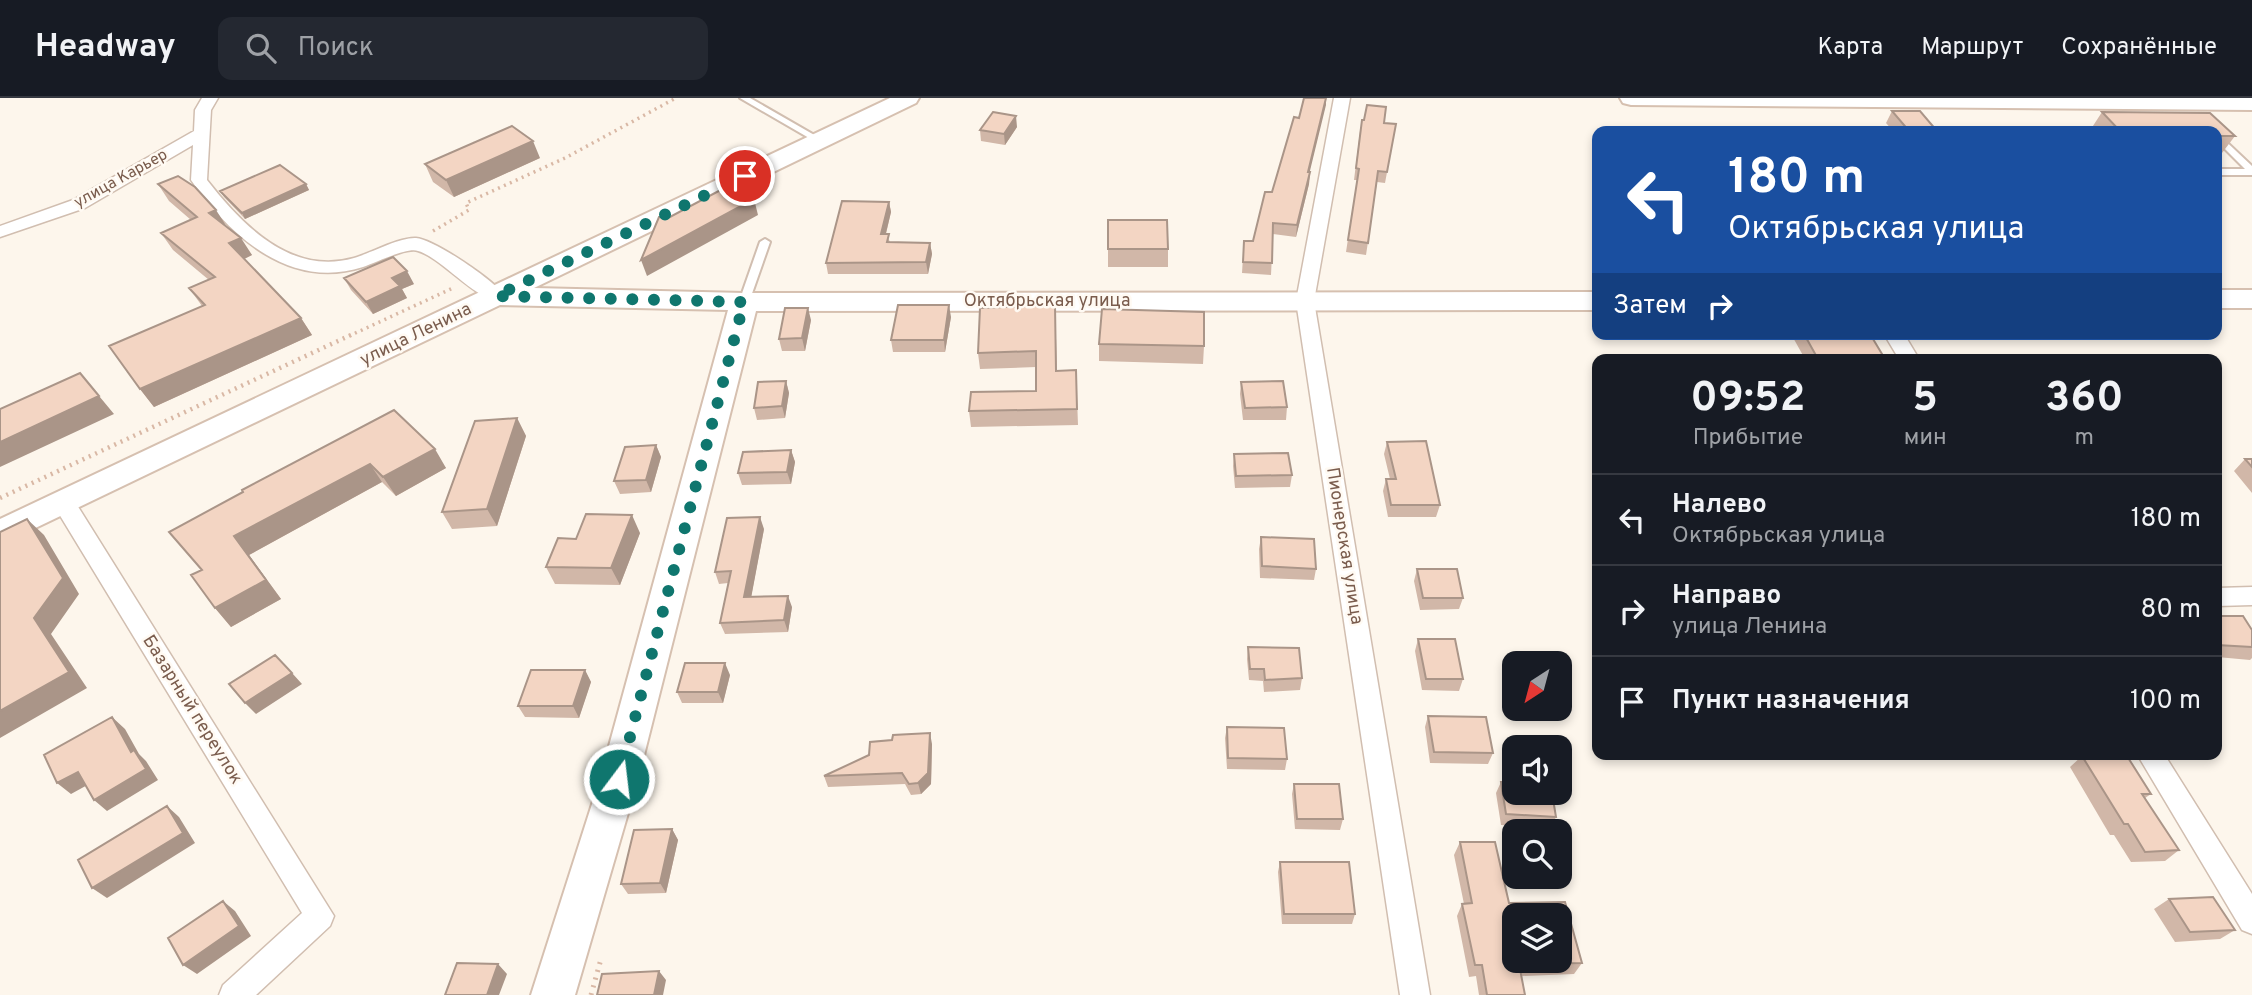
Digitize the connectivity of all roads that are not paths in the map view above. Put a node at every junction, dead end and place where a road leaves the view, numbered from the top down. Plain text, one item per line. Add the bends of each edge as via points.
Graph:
1 (210, 98) edge
2 (744, 98) edge
3 (908, 98) edge
4 (1342, 98) edge
5 (1631, 98) edge
6 (1738, 99) edge
7 (2252, 103) edge
8 (201, 134) junction
9 (820, 140) junction
10 (2222, 141) edge
11 (2252, 171) edge
12 (2222, 172) edge
13 (0, 232) edge
14 (765, 242) dead end
15 (496, 296) junction
16 (2222, 299) edge
17 (2252, 299) edge
18 (1592, 301) edge
19 (744, 302) junction
20 (1305, 302) junction
21 (64, 503) junction
22 (0, 533) edge
23 (2252, 596) edge
24 (2222, 597) edge
25 (2154, 760) edge
26 (2252, 920) edge
27 (234, 995) edge
28 (553, 995) edge
29 (1415, 995) edge

1 - 8 street via 202,110
2 - 9 lane
3 - 9 street, улица Ленина
4 - 20 street, Пионерская улица
5 - 6 street
6 - 7 street
8 - 13 street, улица Карьер via 79,205
8 - 15 street via 198,180 228,218 274,254 319,267 354,264 414,243 436,251
9 - 15 street, улица Ленина
10 - 11 lane
11 - 12 lane
14 - 19 lane
15 - 19 street, Октябрьская улица
15 - 21 street, улица Ленина
16 - 17 street
18 - 20 street, Октябрьская улица
19 - 20 street, Октябрьская улица
19 - 28 street via 619,779
20 - 29 street, Пионерская улица
21 - 22 street, улица Ленина
21 - 27 street, Базарный переулок via 320,916
23 - 24 street
25 - 26 street

